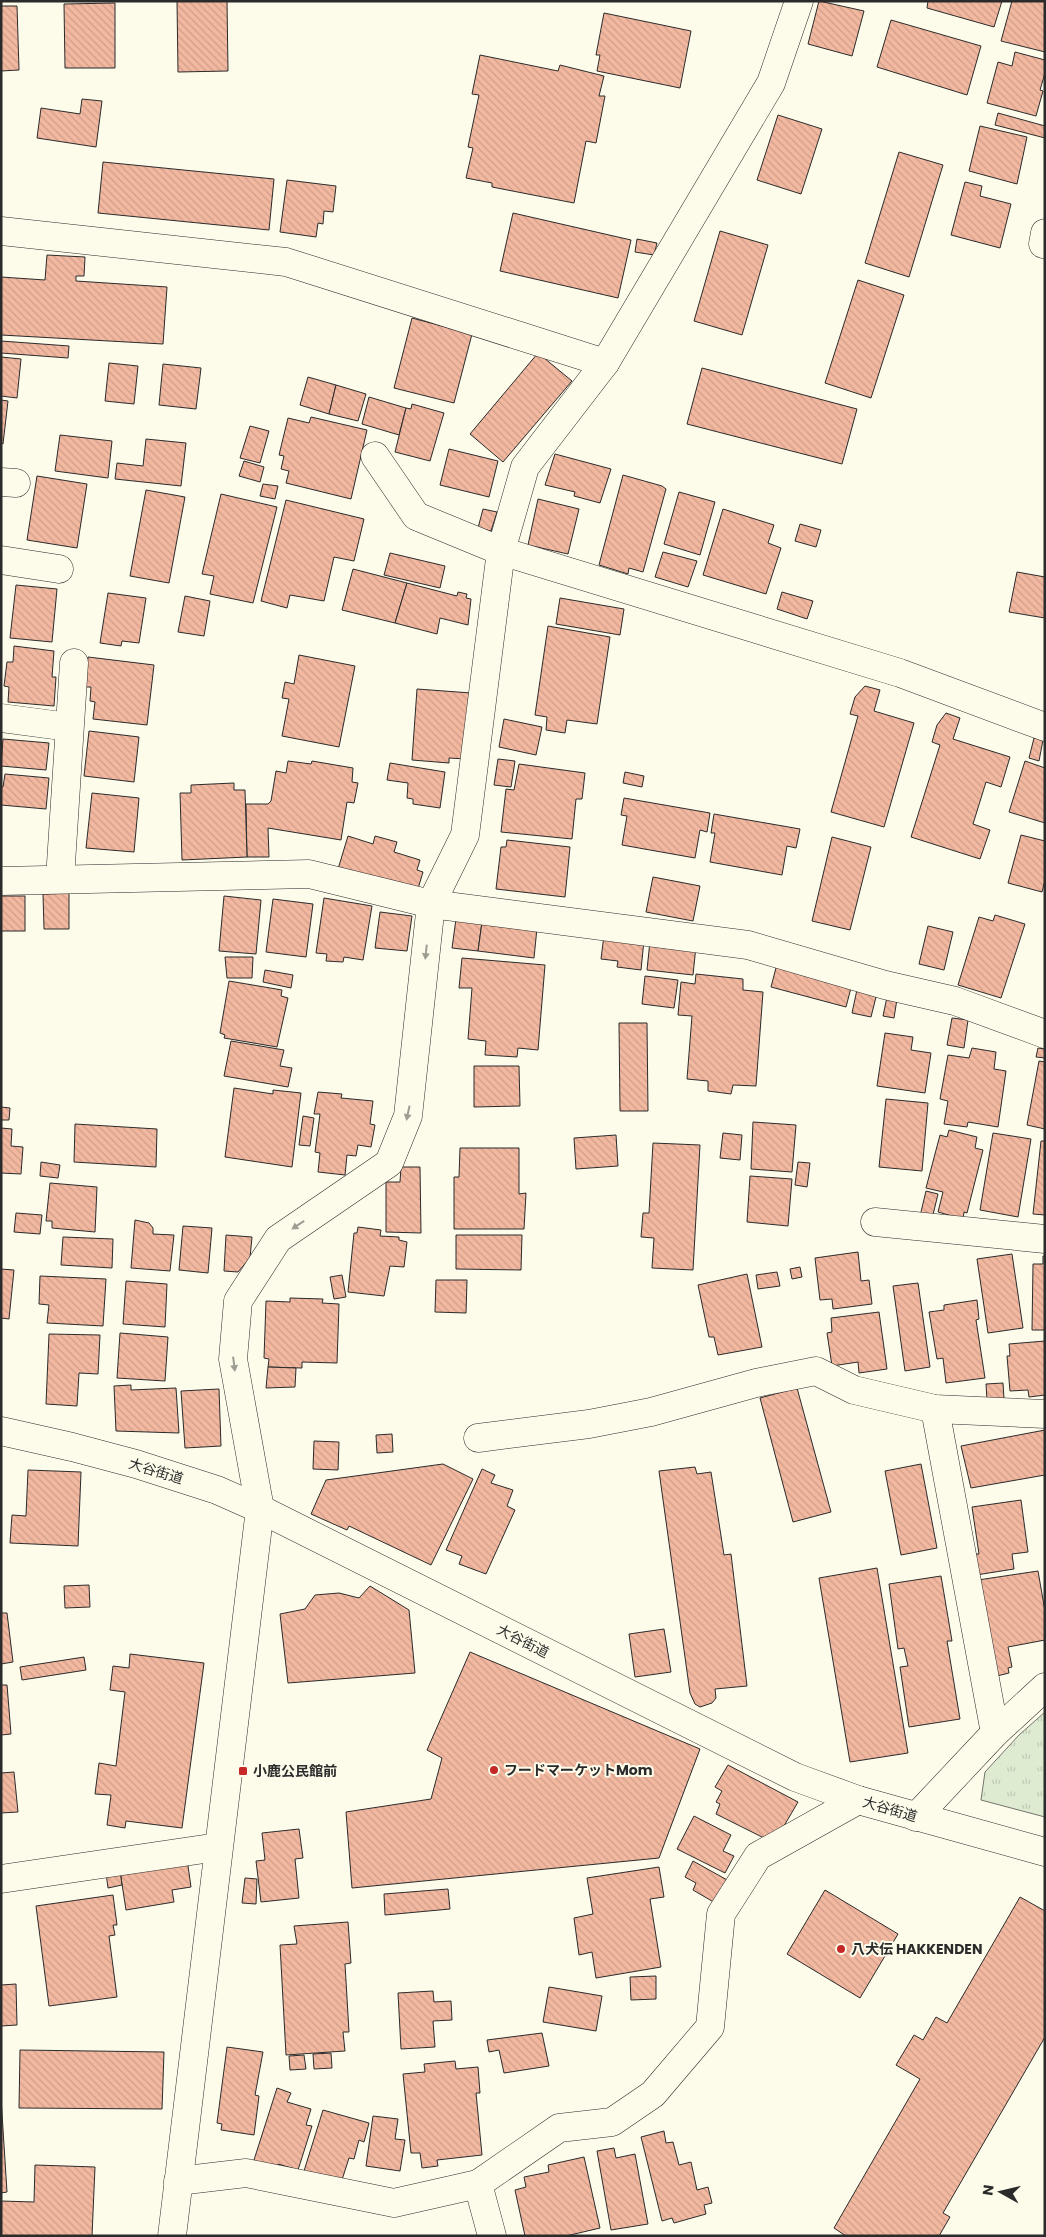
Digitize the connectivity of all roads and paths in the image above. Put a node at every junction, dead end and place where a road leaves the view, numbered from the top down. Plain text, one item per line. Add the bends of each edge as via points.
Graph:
1 (800, 1) edge
2 (1, 231) edge
3 (1045, 233) edge
4 (1045, 244) edge
5 (605, 364) junction
6 (375, 456) dead end
7 (501, 551) junction
8 (2, 566) edge
9 (60, 569) dead end
10 (74, 663) dead end
11 (1, 718) edge
12 (69, 727) junction
13 (1045, 727) edge
14 (60, 879) junction
15 (1, 882) edge
16 (431, 904) junction
17 (1045, 1034) edge
18 (875, 1222) dead end
19 (1045, 1240) edge
20 (935, 1409) junction
21 (1045, 1414) edge
22 (1, 1431) edge
23 (478, 1438) dead end
24 (260, 1509) junction
25 (1045, 1687) edge
26 (995, 1733) junction
27 (858, 1800) junction
28 (916, 1817) junction
29 (218, 1847) junction
30 (1045, 1852) edge
31 (1, 1879) edge
32 (178, 2181) junction
33 (478, 2184) junction
34 (172, 2236) edge
35 (492, 2236) edge

1 - 5 street via 770,83
2 - 5 street via 286,262
3 - 4 street
5 - 7 street via 525,467
6 - 7 street via 416,516
7 - 13 street via 900,673
7 - 16 street via 465,835
8 - 9 street
10 - 12 street
11 - 12 street
12 - 14 street
14 - 15 street
14 - 16 street via 309,874
16 - 17 street via 748,945 885,985 955,1001
16 -> 24 street via 408,1116 389,1163 278,1239 238,1301 233,1359
18 - 19 street
20 - 21 street
20 - 23 street via 854,1390 816,1371 756,1383 651,1412 589,1424
20 - 26 street
22 - 24 street, 大谷街道 via 136,1464 217,1490
24 - 27 street, 大谷街道 via 796,1777
24 - 29 street
25 - 26 street
26 - 28 street
27 - 28 street, 大谷街道
27 - 33 street via 758,1856 721,1914 710,2027 653,2094 612,2122 559,2128
28 - 30 street, 大谷街道
29 - 31 street
29 - 32 street
32 - 33 street via 246,2174 394,2203
32 - 34 street
33 - 35 street

